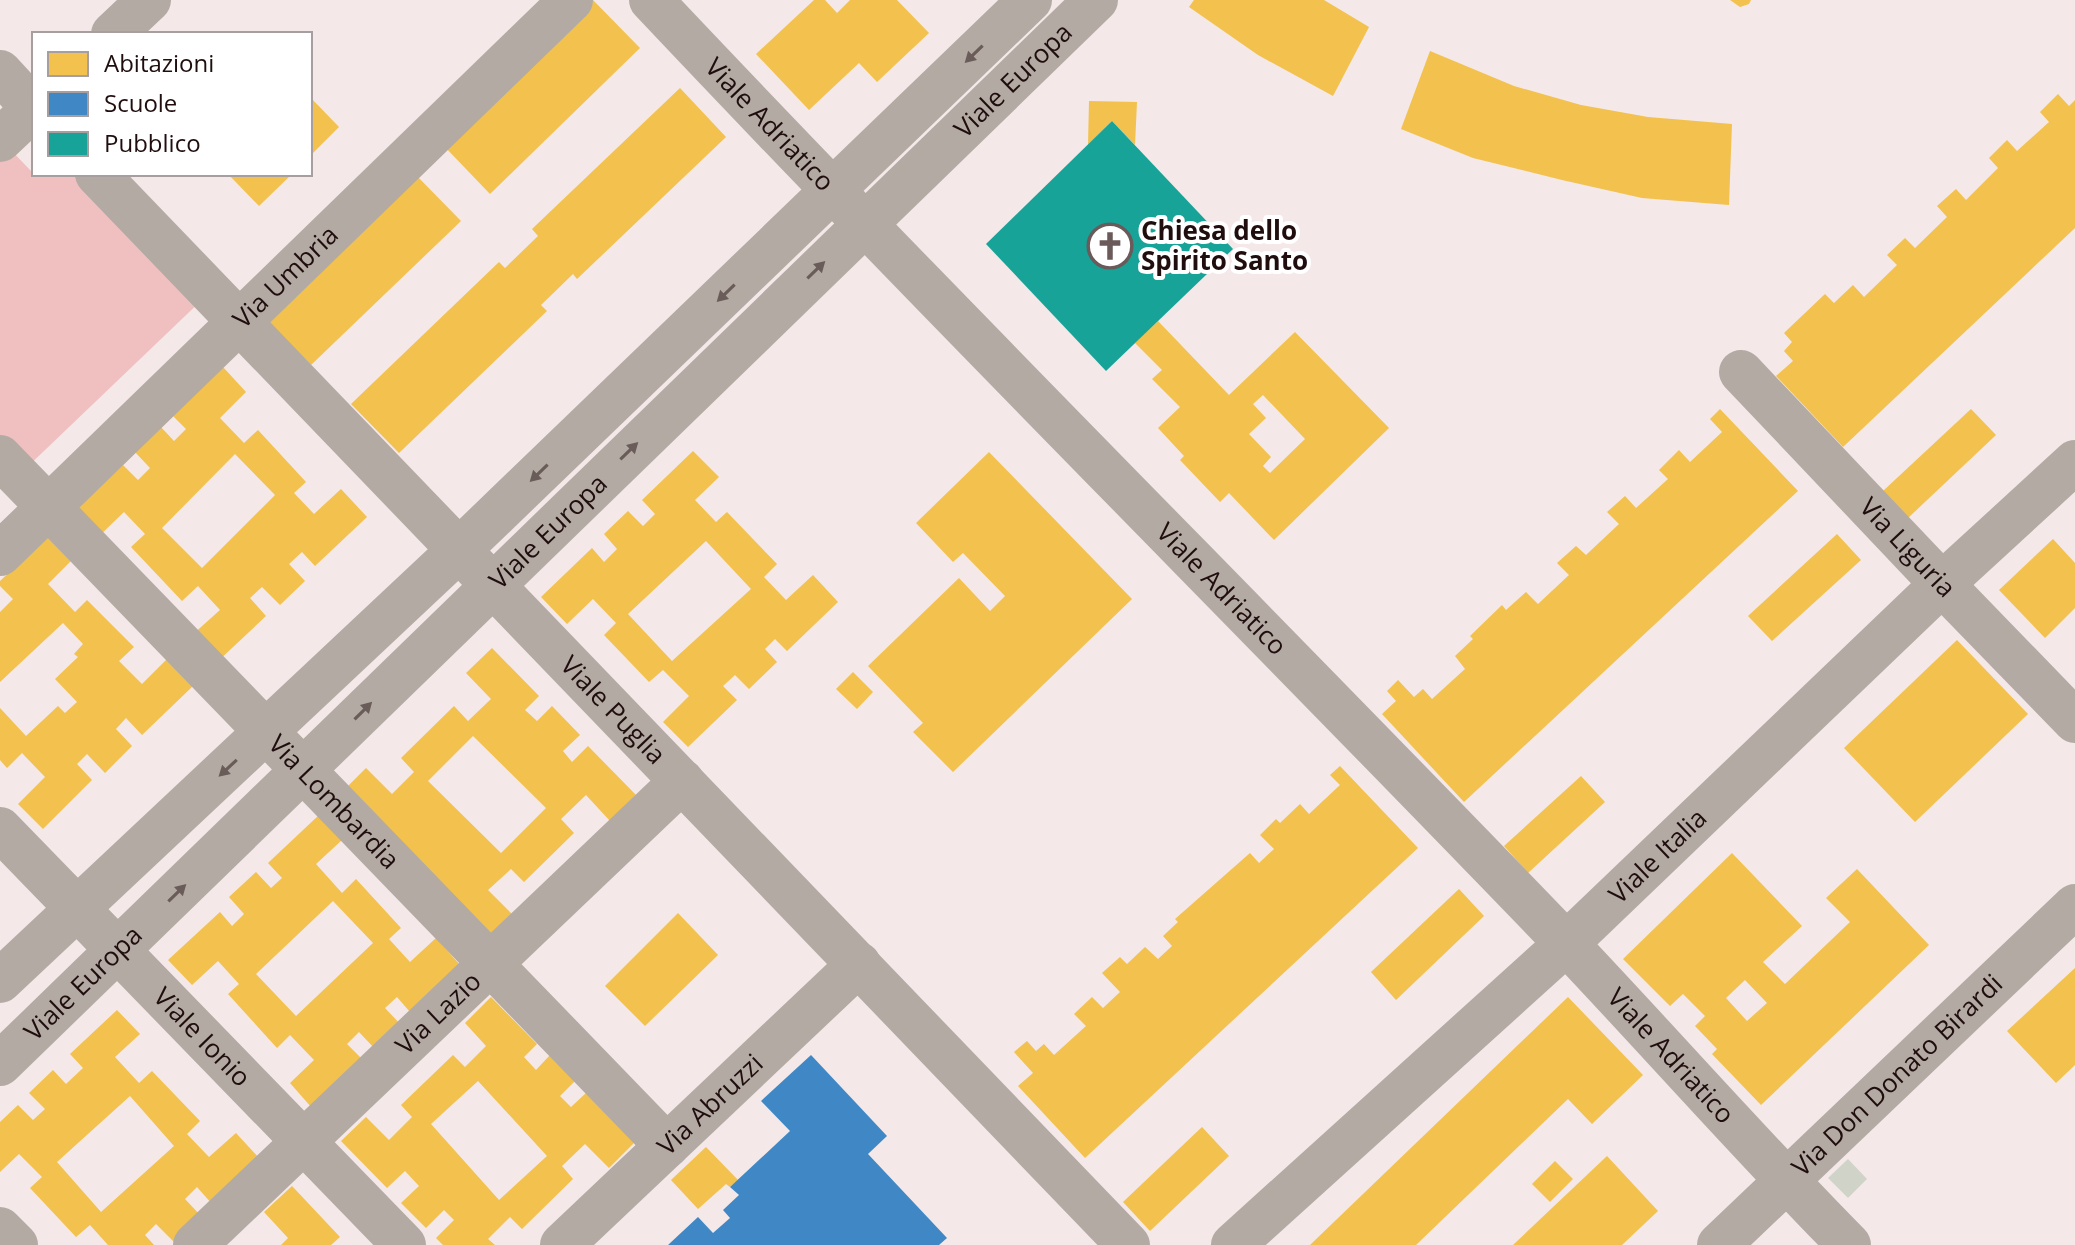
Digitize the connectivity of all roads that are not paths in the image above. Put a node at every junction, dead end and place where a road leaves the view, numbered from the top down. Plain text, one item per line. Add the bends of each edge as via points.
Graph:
1 (149, 0) edge
2 (571, 0) edge
3 (651, 0) edge
4 (1030, 0) edge
5 (1096, 0) edge
6 (115, 32) edge
7 (0, 72) edge
8 (32, 106) edge
9 (32, 110) edge
10 (0, 140) edge
11 (99, 176) edge
12 (831, 192) junction
13 (863, 225) junction
14 (240, 322) junction
15 (1741, 372) dead end
16 (0, 457) edge
17 (2075, 462) edge
18 (48, 507) junction
19 (458, 551) junction
20 (0, 554) edge
21 (1942, 584) junction
22 (491, 585) junction
23 (2075, 721) edge
24 (265, 733) junction
25 (302, 771) junction
26 (682, 781) junction
27 (0, 829) edge
28 (2075, 906) edge
29 (78, 909) junction
30 (1566, 944) junction
31 (119, 950) junction
32 (489, 964) junction
33 (859, 964) junction
34 (0, 981) edge
35 (0, 1064) edge
36 (303, 1141) junction
37 (667, 1146) junction
38 (1787, 1182) junction
39 (0, 1229) edge
40 (16, 1245) edge
41 (195, 1245) edge
42 (404, 1245) edge
43 (562, 1245) edge
44 (1128, 1245) edge
45 (1233, 1245) edge
46 (1719, 1245) edge
47 (1849, 1245) edge

1 - 6 street
2 - 14 street, Via Umbria
3 - 12 street, Viale Adriatico
4 -> 12 street, Viale Europa
5 - 13 street, Viale Europa
7 - 8 street
9 - 10 street
11 - 14 street, Viale Puglia
12 - 13 street, Viale Adriatico
12 -> 19 street, Viale Europa
22 -> 13 street, Viale Europa
13 - 30 street, Viale Adriatico
14 - 18 street, Via Umbria
14 - 19 street, Viale Puglia
15 - 21 street, Via Liguria
16 - 18 street, Via Lombardia
17 - 21 street, Viale Italia
18 - 20 street, Via Umbria
18 - 24 street, Via Lombardia
19 - 22 street, Viale Puglia
19 - 24 street, Viale Europa
21 - 23 street, Via Liguria
21 - 30 street, Viale Italia
25 -> 22 street, Viale Europa
22 - 26 street, Viale Puglia
24 - 25 street, Via Lombardia
24 -> 29 street, Viale Europa
31 -> 25 street, Viale Europa
25 - 32 street, Via Lombardia
26 - 32 street, Via Lazio
26 - 33 street, Viale Puglia
27 - 29 street, Viale Ionio
28 - 38 street, Via Don Donato Birardi
29 - 31 street, Viale Ionio
29 - 34 street, Viale Europa
30 - 38 street, Viale Adriatico
30 - 45 street, Viale Italia
31 - 35 street, Viale Europa
31 - 36 street, Viale Ionio
32 - 36 street, Via Lazio
32 - 37 street, Via Lombardia
33 - 37 street, Via Abruzzi
33 - 44 street, Viale Puglia
36 - 41 street, Via Lazio
36 - 42 street, Viale Ionio
37 - 43 street, Via Abruzzi
38 - 46 street, Via Don Donato Birardi
38 - 47 street, Viale Adriatico
39 - 40 street

